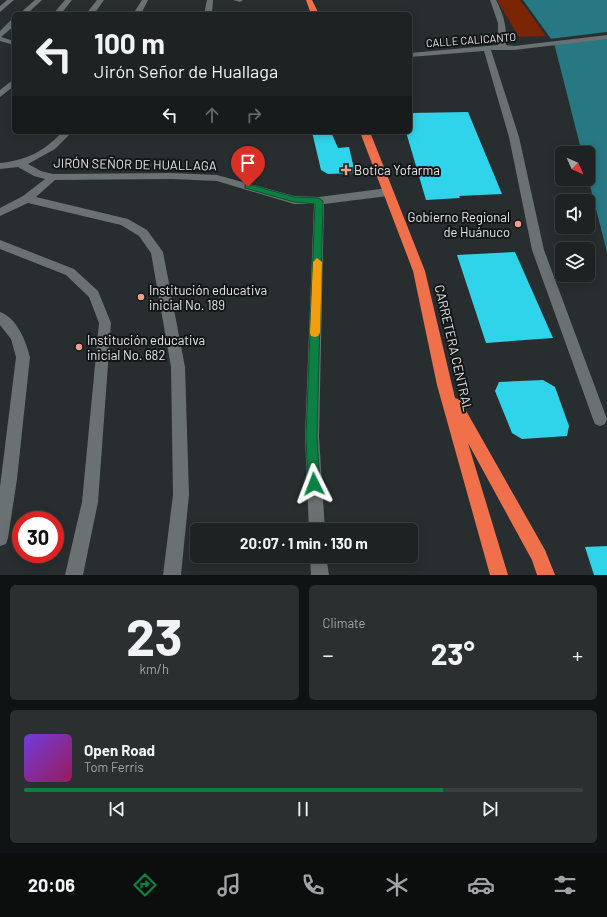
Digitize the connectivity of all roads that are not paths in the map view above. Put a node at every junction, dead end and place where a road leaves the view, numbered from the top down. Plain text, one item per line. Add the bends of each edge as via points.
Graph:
1 (11, 0) edge
2 (39, 0) edge
3 (69, 0) edge
4 (101, 0) edge
5 (145, 0) edge
6 (210, 0) edge
7 (236, 0) edge
8 (240, 0) edge
9 (309, 0) edge
10 (493, 0) edge
11 (0, 10) edge
12 (25, 12) edge
13 (58, 12) edge
14 (92, 12) edge
15 (138, 12) edge
16 (208, 12) edge
17 (314, 12) edge
18 (12, 24) edge
19 (0, 35) edge
20 (607, 37) edge
21 (0, 39) edge
22 (11, 42) edge
23 (502, 47) junction
24 (0, 48) edge
25 (487, 49) junction
26 (412, 55) edge
27 (12, 84) edge
28 (0, 94) edge
29 (65, 134) edge
30 (365, 134) edge
31 (20, 164) junction
32 (0, 166) edge
33 (53, 177) junction
34 (388, 192) junction
35 (27, 198) junction
36 (319, 201) junction
37 (0, 212) edge
38 (0, 244) edge
39 (0, 317) edge
40 (444, 385) junction
41 (600, 419) dead end
42 (317, 523) edge
43 (0, 538) edge
44 (319, 563) edge
45 (74, 575) edge
46 (172, 575) edge
47 (320, 575) edge
48 (499, 575) edge
49 (546, 575) edge

1 - 11 street
2 - 12 street
3 - 13 street
4 - 14 street
5 - 15 street
6 - 16 street
7 - 8 street
9 - 17 highway
10 - 23 street via 504,28
18 - 19 street
20 - 23 street, CALLE CALICANTO
21 - 22 street
22 - 24 street
23 - 25 street, CALLE CALICANTO
25 - 26 street, CALLE CALICANTO
25 - 41 street via 514,137 538,250
27 - 28 street
29 - 31 street via 58,143 42,154
30 - 34 highway, CARRETERA CENTRAL
31 - 32 street
31 - 33 street, JIRÓN SEÑOR DE HUALLAGA via 38,174
33 - 35 street
33 - 36 street, JIRÓN SEÑOR DE HUALLAGA via 217,178 294,200
34 - 36 street, JIRÓN SEÑOR DE HUALLAGA
34 - 40 highway, CARRETERA CENTRAL via 419,270
35 - 37 street
35 - 46 street via 124,222 143,233 157,252 178,367 181,495
36 - 42 street via 312,437
38 - 45 street via 70,272 94,294 105,323 90,502
39 - 43 street via 16,334 23,357
40 - 48 highway, CARRETERA CENTRAL
40 - 49 highway via 539,556
44 - 47 street

